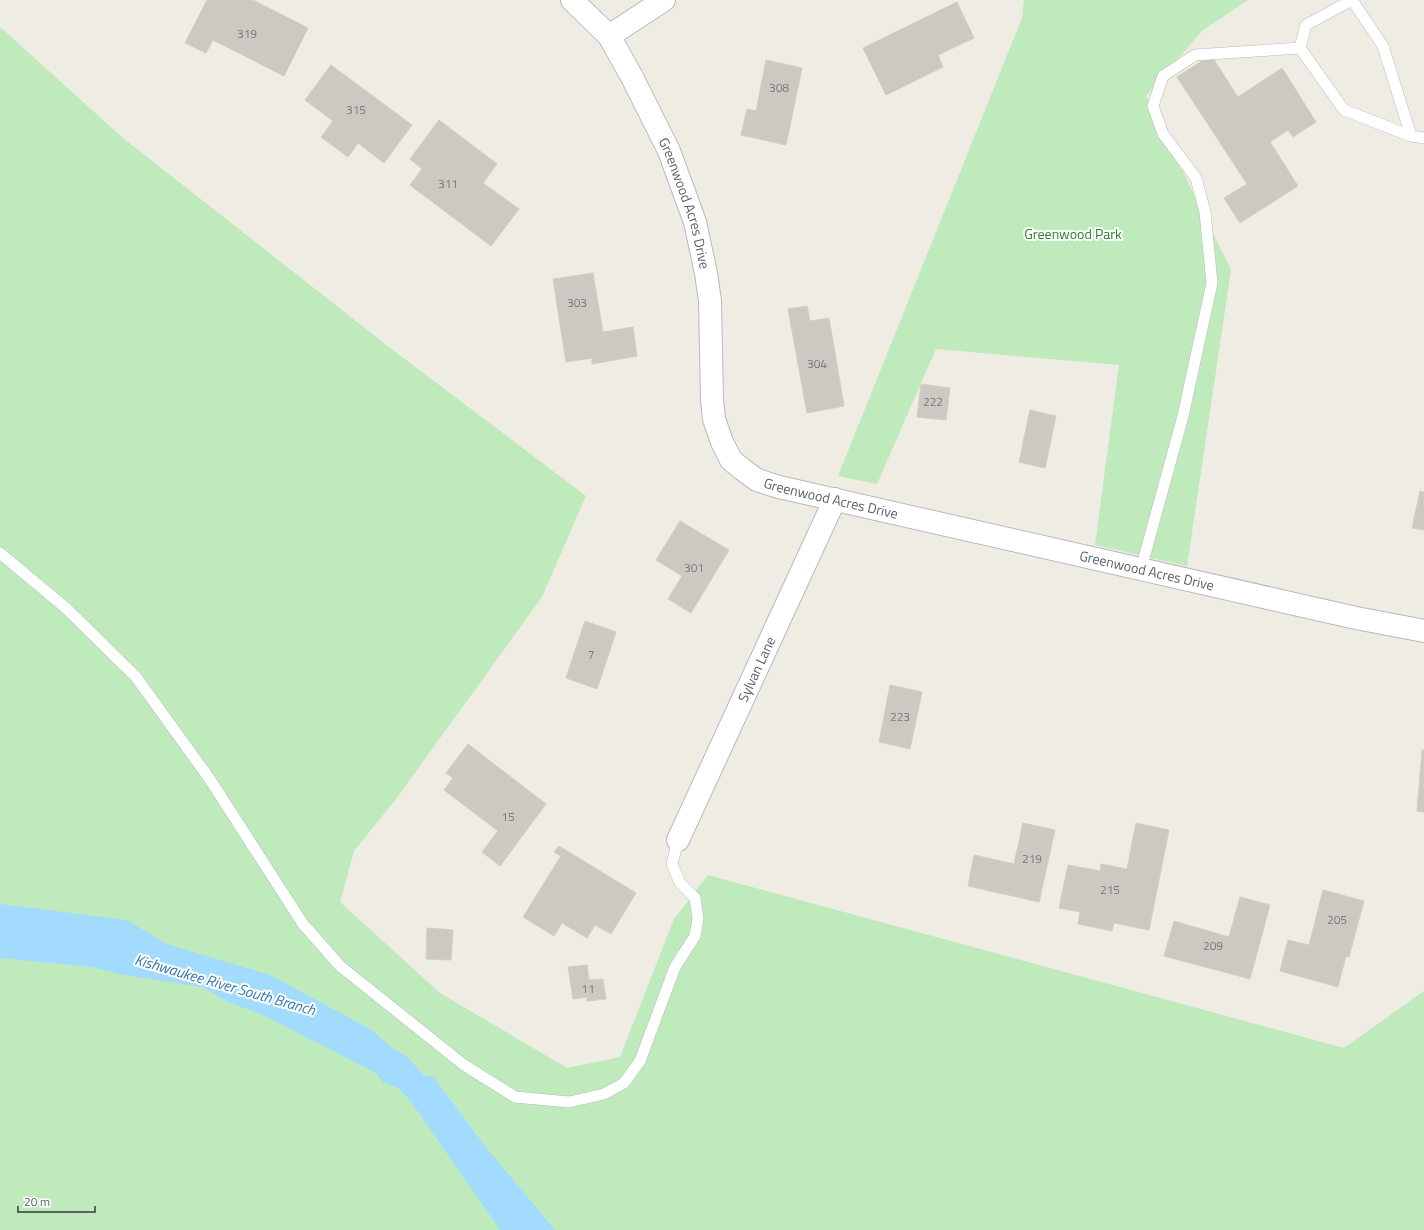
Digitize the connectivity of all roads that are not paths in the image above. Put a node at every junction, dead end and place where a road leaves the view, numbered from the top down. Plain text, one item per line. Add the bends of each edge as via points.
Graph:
1 (572, 0) edge
2 (664, 0) edge
3 (609, 36) junction
4 (1300, 48) junction
5 (1411, 136) junction
6 (1424, 138) edge
7 (835, 499) junction
8 (0, 553) edge
9 (1141, 569) junction
10 (1424, 631) edge
11 (678, 840) joint

1 - 3 street, Greenwood Acres Drive
2 - 3 street
3 - 7 street, Greenwood Acres Drive via 669,150 695,222 710,301 712,399 714,419 722,442 731,460 757,480
4 - 5 lane via 1344,110
4 - 5 lane via 1306,25 1352,0 1384,46
4 - 9 lane via 1195,55 1163,76 1153,106 1163,134 1196,178 1205,212 1212,282 1183,416
5 - 6 lane
7 - 9 street, Greenwood Acres Drive
7 - 11 street, Sylvan Lane
8 - 11 lane via 67,609 136,677 209,778 303,924 340,966 464,1065 515,1097 569,1102 604,1094 624,1083 640,1061 675,967 695,936 698,919 695,898 680,882 672,864
9 - 10 street, Greenwood Acres Drive

